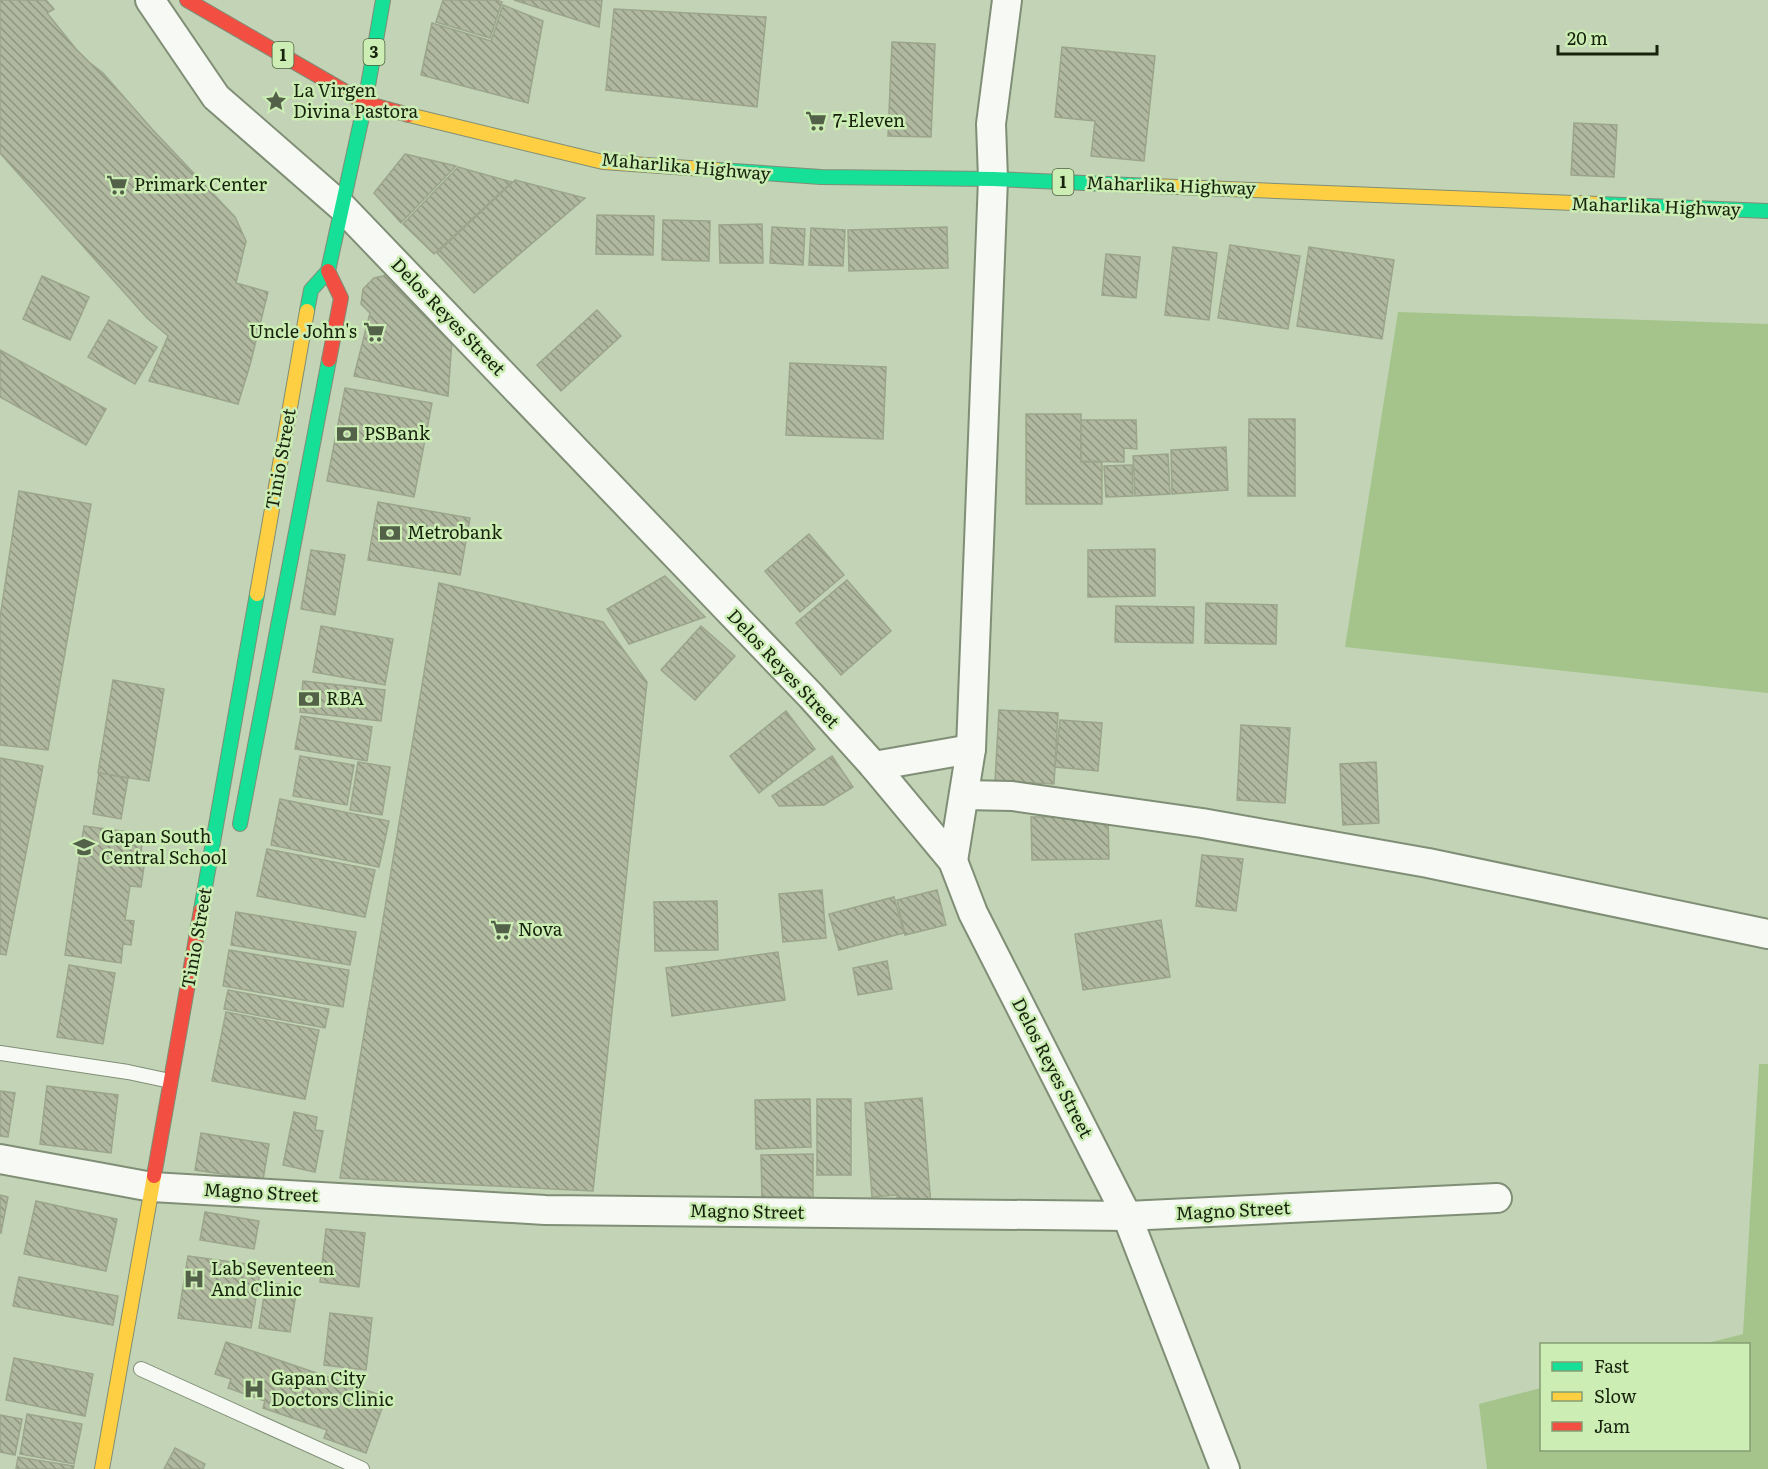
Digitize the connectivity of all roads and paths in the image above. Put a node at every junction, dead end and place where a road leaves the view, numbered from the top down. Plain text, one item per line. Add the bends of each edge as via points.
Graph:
1 (150, 0) edge
2 (187, 0) edge
3 (383, 0) edge
4 (1006, 0) edge
5 (199, 4) edge
6 (365, 103) junction
7 (993, 179) junction
8 (342, 207) junction
9 (1768, 212) edge
10 (328, 271) junction
11 (971, 749) junction
12 (874, 766) junction
13 (964, 795) junction
14 (237, 841) dead end
15 (953, 861) junction
16 (1768, 934) edge
17 (0, 1053) edge
18 (172, 1082) junction
19 (0, 1159) edge
20 (169, 1188) junction
21 (1497, 1197) dead end
22 (1127, 1216) junction
23 (142, 1363) joint
24 (137, 1387) dead end
25 (102, 1469) edge
26 (362, 1469) edge
27 (1225, 1469) edge

1 - 8 street, Delos Reyes Street via 216,97
2 - 5 main road, 1
3 - 6 main road, 3
4 - 7 street via 992,124
5 - 6 main road, 1
6 - 7 main road, Maharlika Highway / 1 via 603,162 821,177
6 - 8 main road, Tinio Street
7 - 9 main road, Maharlika Highway / 1
7 - 11 street
8 - 10 main road, Tinio Street
8 - 12 street, Delos Reyes Street
10 - 14 main road, Tinio Street via 341,298
10 - 18 main road, Tinio Street via 311,290
11 - 12 street
11 - 13 street
12 - 15 street, Delos Reyes Street
13 - 15 street
13 - 16 street via 1012,796 1203,823 1428,863
15 - 22 street, Delos Reyes Street via 973,913
17 - 18 lane
18 - 20 main road, Tinio Street
19 - 20 street, Magno Street
20 - 22 street, Magno Street via 545,1210
20 - 25 main road, Tinio Street
21 - 22 street, Magno Street
22 - 27 street, Delos Reyes Street
23 - 24 main road
23 - 26 lane

